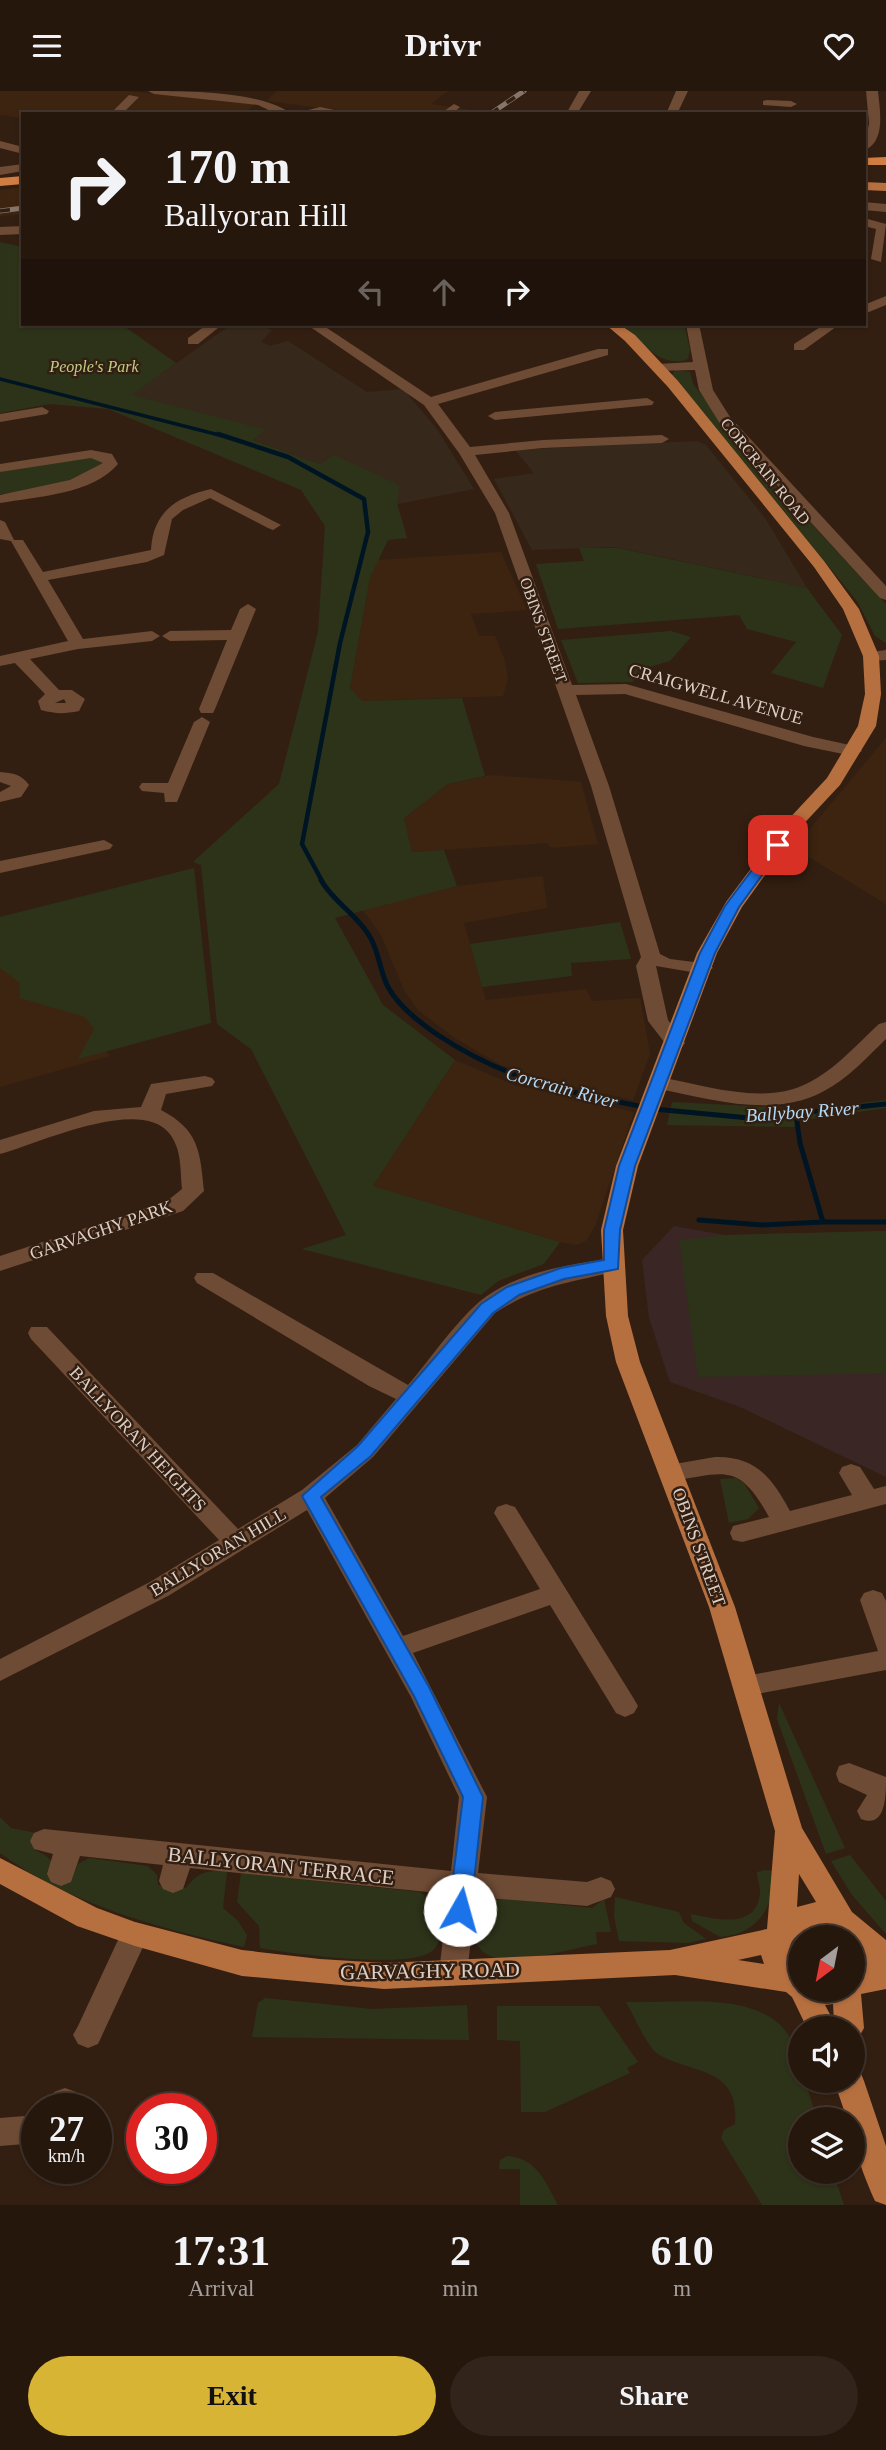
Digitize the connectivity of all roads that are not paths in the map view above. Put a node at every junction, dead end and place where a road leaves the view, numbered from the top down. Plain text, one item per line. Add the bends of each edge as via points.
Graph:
1 (154, 91) edge
2 (163, 91) edge
3 (585, 91) edge
4 (682, 91) edge
5 (872, 93) edge
6 (137, 94) edge
7 (886, 96) edge
8 (261, 99) edge
9 (766, 102) edge
10 (791, 104) dead end
11 (674, 108) edge
12 (117, 112) edge
13 (284, 112) edge
14 (309, 112) edge
15 (334, 112) edge
16 (572, 112) edge
17 (881, 135) edge
18 (1, 145) edge
19 (866, 147) edge
20 (21, 150) edge
21 (886, 161) edge
22 (866, 162) edge
23 (21, 167) edge
24 (0, 171) edge
25 (21, 180) edge
26 (0, 182) edge
27 (866, 186) edge
28 (886, 187) edge
29 (866, 206) edge
30 (886, 208) edge
31 (866, 223) edge
32 (21, 230) edge
33 (0, 231) edge
34 (877, 259) dead end
35 (886, 300) edge
36 (866, 309) edge
37 (886, 315) edge
38 (213, 326) edge
39 (316, 326) edge
40 (614, 326) edge
41 (692, 326) edge
42 (830, 326) edge
43 (787, 336) dead end
44 (192, 341) dead end
45 (601, 355) dead end
46 (700, 366) junction
47 (658, 368) junction
48 (429, 402) junction
49 (647, 402) dead end
50 (567, 410) junction
51 (42, 411) dead end
52 (495, 417) dead end
53 (0, 418) edge
54 (652, 436) dead end
55 (586, 442) junction
56 (466, 452) junction
57 (0, 468) edge
58 (0, 499) edge
59 (274, 525) dead end
60 (8, 535) edge
61 (39, 577) junction
62 (886, 595) edge
63 (223, 613) dead end
64 (236, 635) junction
65 (78, 644) junction
66 (879, 656) edge
67 (19, 657) junction
68 (0, 661) edge
69 (566, 690) junction
70 (55, 695) dead end
71 (853, 751) junction
72 (0, 777) edge
73 (148, 787) dead end
74 (0, 797) edge
75 (104, 845) dead end
76 (0, 867) edge
77 (651, 957) junction
78 (703, 968) junction
79 (886, 1028) edge
80 (675, 1043) junction
81 (205, 1082) dead end
82 (656, 1091) junction
83 (150, 1111) junction
84 (0, 1147) edge
85 (0, 1264) edge
86 (612, 1265) junction
87 (205, 1278) dead end
88 (39, 1333) dead end
89 (414, 1397) junction
90 (672, 1472) junction
91 (851, 1473) dead end
92 (311, 1496) junction
93 (877, 1497) edge
94 (506, 1513) dead end
95 (784, 1522) junction
96 (743, 1533) dead end
97 (237, 1544) junction
98 (556, 1593) junction
99 (873, 1599) dead end
100 (886, 1644) edge
101 (396, 1649) junction
102 (886, 1660) edge
103 (2, 1666) edge
104 (746, 1686) junction
105 (625, 1706) dead end
106 (849, 1774) dead end
107 (880, 1797) edge
108 (789, 1831) junction
109 (0, 1870) edge
110 (61, 1874) dead end
111 (463, 1884) junction
112 (600, 1889) dead end
113 (845, 1925) edge
114 (847, 1925) edge
115 (135, 1934) junction
116 (778, 1934) junction
117 (865, 1940) edge
118 (886, 1957) edge
119 (670, 1963) junction
120 (453, 1973) junction
121 (788, 1974) edge
122 (886, 1976) edge
123 (865, 1982) edge
124 (788, 1985) edge
125 (88, 2035) dead end
126 (856, 2093) edge
127 (21, 2130) edge
128 (0, 2132) edge
129 (886, 2191) edge

1 - 2 street
2 - 8 street
3 - 16 street
4 - 11 street
5 - 7 street
5 - 17 street
6 - 12 street
8 - 13 street
9 - 10 street
14 - 15 street
17 - 19 street
18 - 20 street
21 - 22 highway
23 - 24 street
25 - 26 highway
27 - 28 main road
29 - 30 street
31 - 34 street via 882,227
32 - 33 street
35 - 36 street
36 - 37 street
38 - 44 street
39 - 48 street, OBINS STREET
40 - 47 main road, CORCRAIN ROAD
41 - 46 street
42 - 43 street via 802,344
45 - 48 street
46 - 47 street
46 - 62 street via 706,390 737,435
47 - 66 main road, CORCRAIN ROAD via 819,564
48 - 56 street, OBINS STREET
49 - 50 street
50 - 52 street
50 - 55 street
51 - 53 street via 29,419
54 - 55 street
55 - 56 street
56 - 69 street, OBINS STREET via 502,513
57 - 58 street via 91,454 107,457 110,464 78,480
59 - 61 street via 211,493 162,519 159,552
60 - 61 street
61 - 65 street
63 - 64 street via 246,613
64 - 65 street via 170,636 161,632
64 - 73 street via 173,794
65 - 67 street
66 - 71 main road, OBINS STREET via 867,726
67 - 68 street
67 - 70 street
69 - 71 street, CRAIGWELL AVENUE via 626,688
69 - 77 street, OBINS STREET via 613,826
71 - 78 main road, OBINS STREET via 733,906
72 - 74 street via 12,778 20,785 15,793
75 - 76 street
77 - 78 street via 666,964
77 - 80 street, OBINS STREET via 646,966 658,1021
78 - 80 main road, OBINS STREET
79 - 82 street via 824,1083 802,1094 754,1098
80 - 82 main road, OBINS STREET
81 - 83 street via 158,1089
82 - 86 main road, OBINS STREET via 627,1166 612,1230
83 - 84 street via 122,1111
83 - 85 street, GARVAGHY PARK via 184,1133 194,1168 193,1191 175,1206
86 - 89 street, BALLYORAN HILL via 561,1274 513,1291 487,1308
86 - 90 main road, OBINS STREET via 628,1362
87 - 89 street via 377,1380
88 - 97 street, BALLYORAN HEIGHTS
89 - 92 street, BALLYORAN HILL via 365,1451
90 - 95 street via 741,1466 763,1482
90 - 104 main road, OBINS STREET
91 - 93 street
92 - 97 street, BALLYORAN HILL
92 - 101 street
93 - 95 street
94 - 98 street
95 - 96 street
97 - 103 street, BALLYORAN HILL via 159,1589
98 - 101 street
98 - 105 street
99 - 100 street
101 - 111 street via 473,1797
102 - 104 street
104 - 108 main road, OBINS STREET
106 - 107 street
108 - 114 main road, OBINS STREET
108 - 116 main road, OBINS STREET
109 - 115 main road, GARVAGHY ROAD via 76,1911
110 - 111 street, BALLYORAN TERRACE via 57,1843 176,1869
111 - 112 street, BALLYORAN TERRACE via 587,1894
111 - 120 street
113 - 116 main road via 813,1914 789,1921
115 - 120 main road, GARVAGHY ROAD via 229,1960 295,1969 384,1976
115 - 125 street
116 - 119 main road, GARVAGHY ROAD
116 - 121 main road via 776,1960
117 - 118 main road
119 - 120 main road, GARVAGHY ROAD
119 - 124 main road, GARVAGHY ROAD
122 - 123 main road
126 - 129 main road
127 - 128 street

